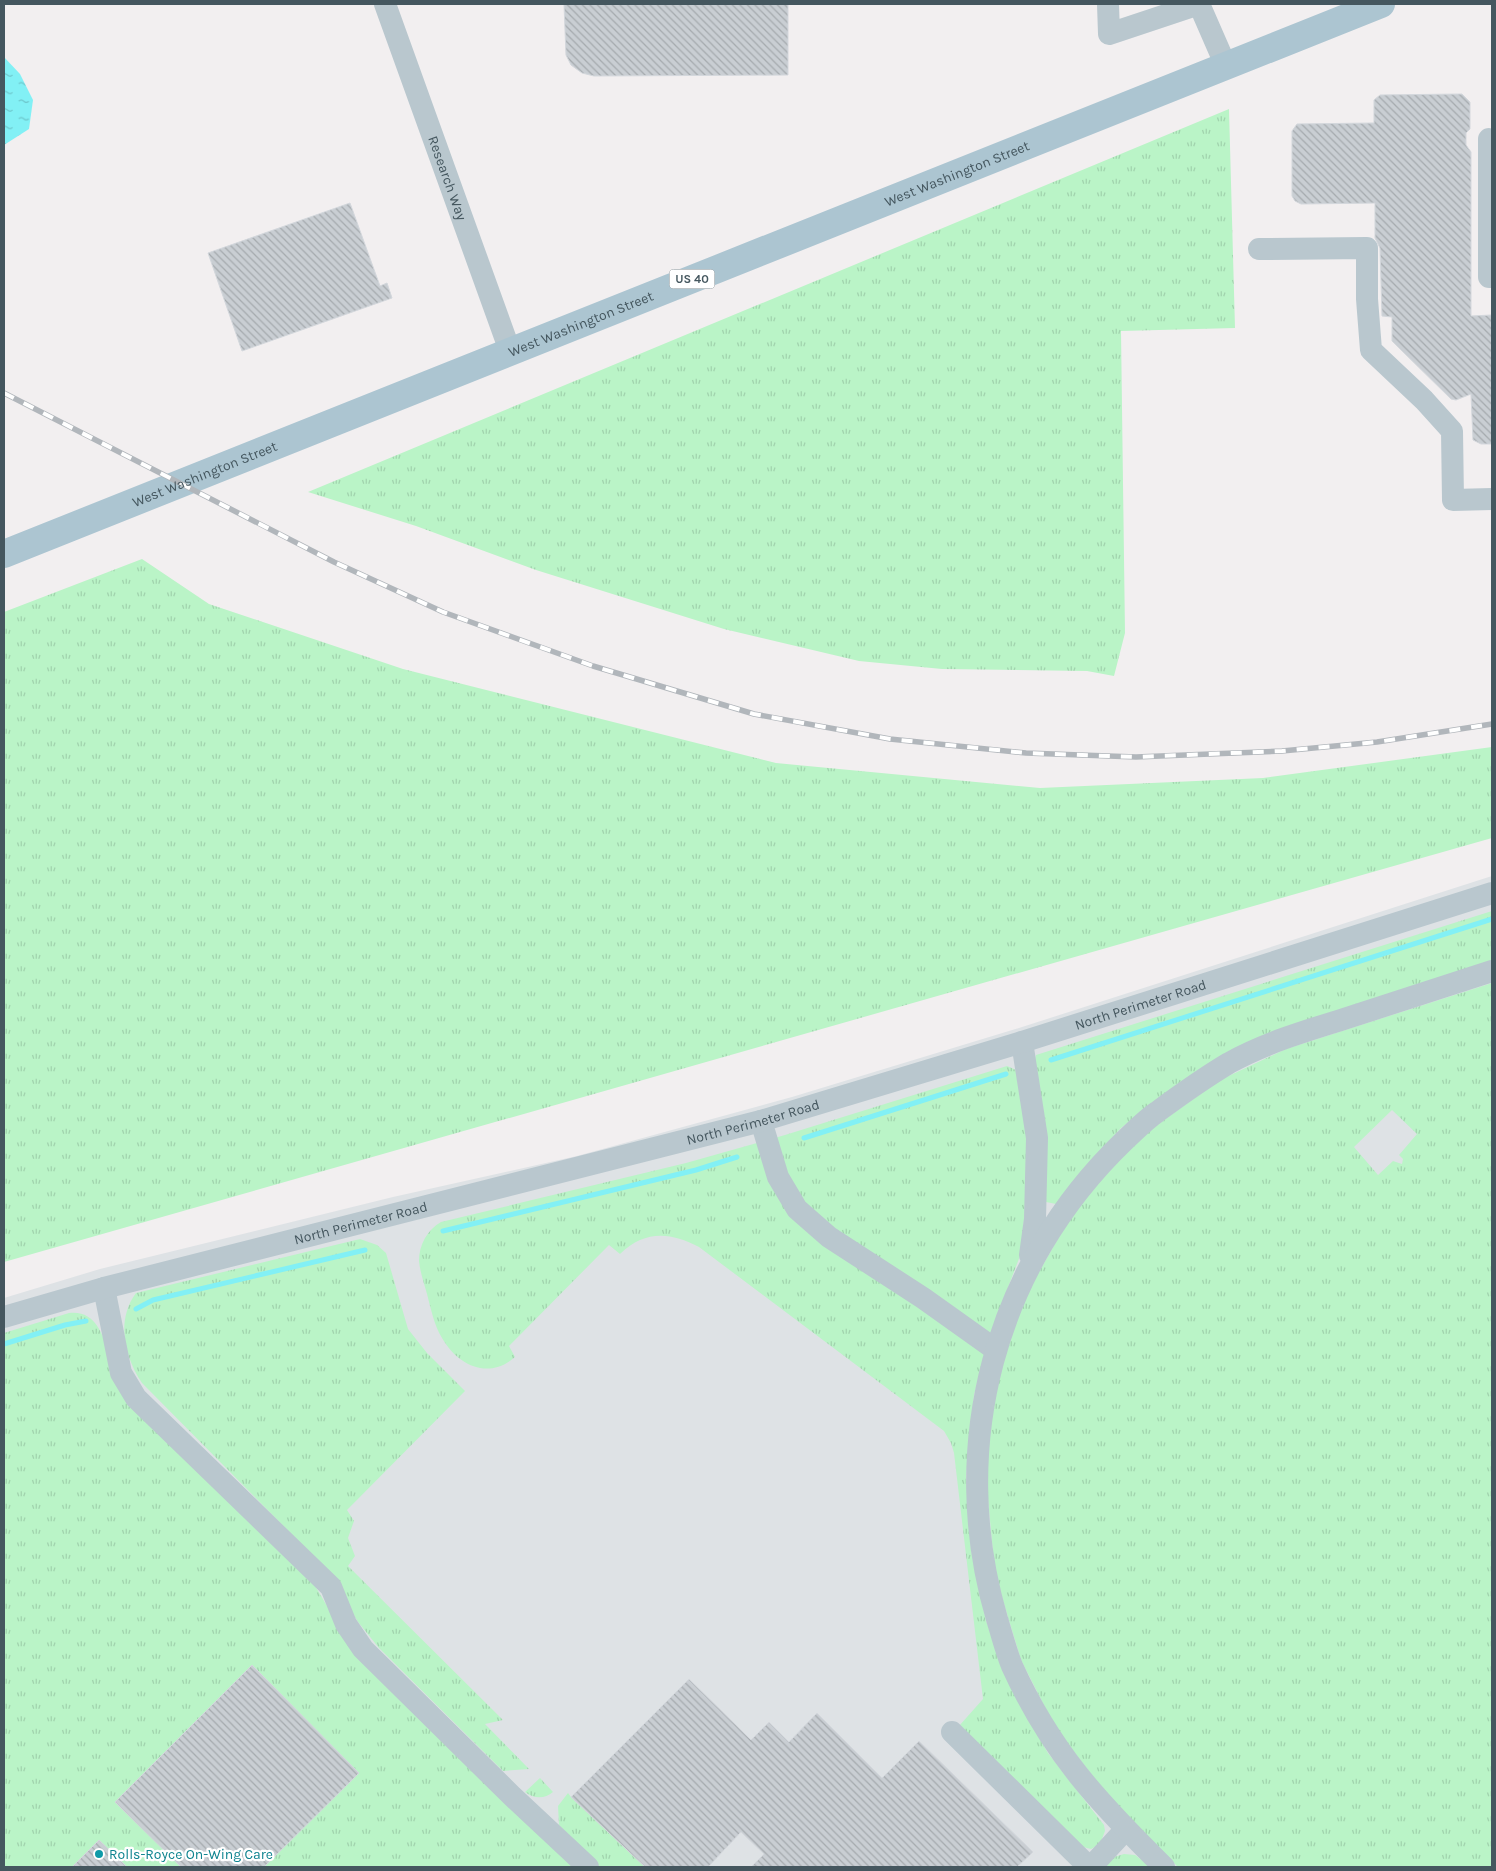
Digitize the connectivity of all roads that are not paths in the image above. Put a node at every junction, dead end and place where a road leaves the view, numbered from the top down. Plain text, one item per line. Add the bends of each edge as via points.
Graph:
1 (384, 4) edge
2 (1108, 4) edge
3 (1199, 4) edge
4 (1381, 4) edge
5 (1226, 66) junction
6 (1489, 140) dead end
7 (1259, 249) dead end
8 (1492, 277) edge
9 (510, 351) junction
10 (1492, 499) edge
11 (4, 554) edge
12 (1492, 893) edge
13 (1492, 972) edge
14 (1022, 1042) junction
15 (761, 1121) junction
16 (1028, 1269) junction
17 (104, 1288) junction
18 (4, 1317) edge
19 (996, 1350) junction
20 (952, 1732) dead end
21 (1126, 1829) junction
22 (588, 1867) edge
23 (1090, 1867) edge
24 (1164, 1867) edge

1 - 9 street, Research Way
2 - 3 street via 1109,34
3 - 5 street
4 - 5 main road, West Washington Street / US 40
5 - 9 main road, West Washington Street / US 40
6 - 8 street via 1489,277
7 - 10 street via 1367,248 1371,350 1452,431 1453,500
9 - 11 main road, West Washington Street / US 40
12 - 14 street, North Perimeter Road
13 - 16 street via 1300,1033 1251,1052 1205,1079 1148,1118 1093,1172 1052,1227
14 - 15 street, North Perimeter Road
14 - 16 street via 1037,1138 1035,1219
15 - 17 street, North Perimeter Road
15 - 19 street via 778,1177 797,1209 829,1237
16 - 19 street
17 - 18 street, North Perimeter Road
17 - 22 street via 121,1373 136,1398 331,1587 346,1624 363,1648
19 - 21 street via 981,1418 977,1474 978,1523 989,1592 1013,1666 1038,1718 1088,1790
20 - 23 street
21 - 23 street
21 - 24 street

